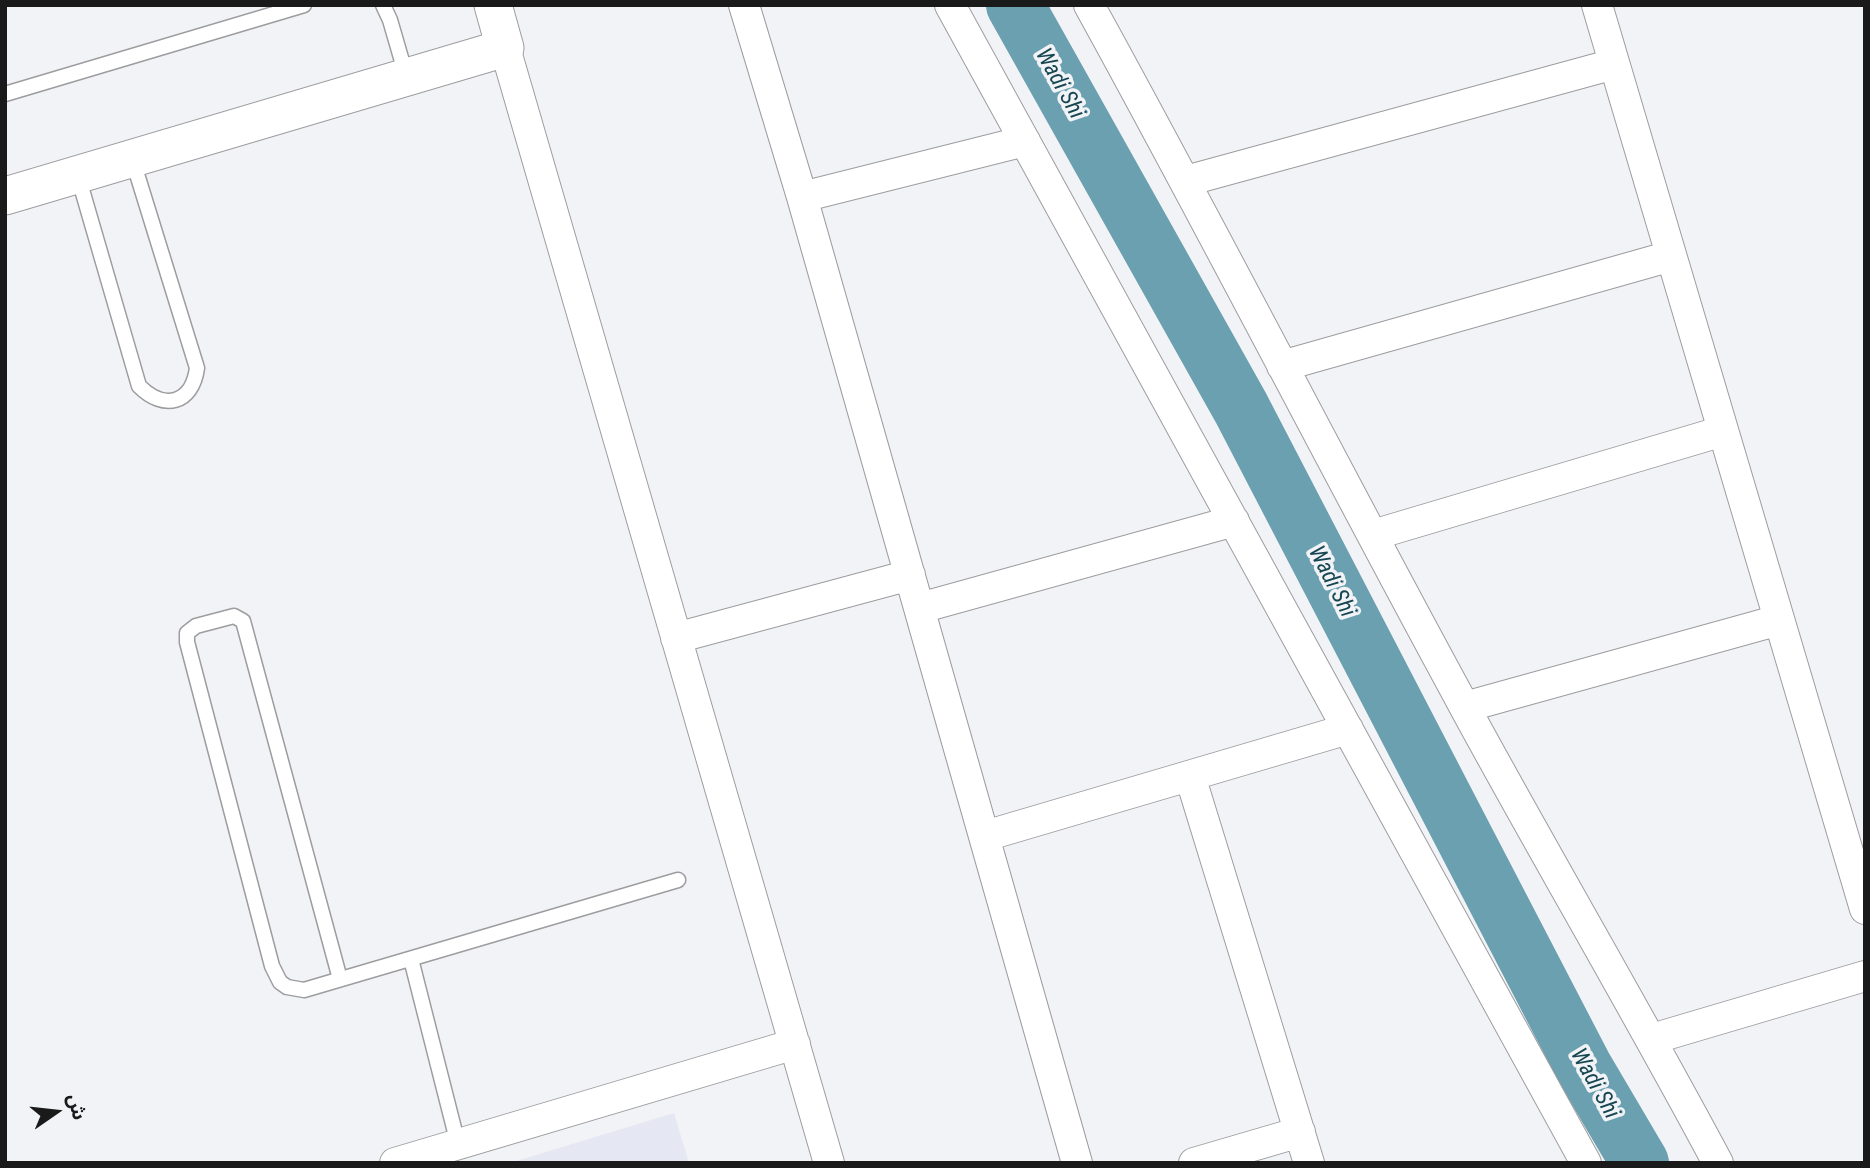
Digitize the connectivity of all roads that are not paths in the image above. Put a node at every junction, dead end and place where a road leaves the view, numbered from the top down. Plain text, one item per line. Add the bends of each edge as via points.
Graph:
1 (304, 5) edge
2 (383, 5) edge
3 (493, 5) edge
4 (744, 5) edge
5 (950, 5) edge
6 (1089, 5) edge
7 (1597, 5) edge
8 (505, 48) junction
9 (1614, 64) junction
10 (407, 76) junction
11 (5, 94) edge
12 (1025, 141) junction
13 (132, 158) junction
14 (77, 174) junction
15 (1186, 181) junction
16 (5, 196) edge
17 (802, 197) junction
18 (1671, 256) junction
19 (1282, 366) junction
20 (1723, 431) junction
21 (1234, 521) junction
22 (1373, 536) junction
23 (910, 575) junction
24 (920, 608) junction
25 (1779, 620) junction
26 (676, 638) junction
27 (1465, 707) junction
28 (1348, 729) junction
29 (1190, 776) junction
30 (985, 836) junction
31 (678, 880) dead end
32 (1865, 909) edge
33 (411, 958) junction
34 (1865, 976) edge
35 (340, 979) junction
36 (1651, 1039) junction
37 (795, 1044) junction
38 (1300, 1132) junction
39 (458, 1144) junction
40 (395, 1163) edge
41 (830, 1163) edge
42 (1077, 1163) edge
43 (1194, 1163) edge
44 (1309, 1163) edge
45 (1586, 1163) edge
46 (1718, 1163) edge

1 - 11 lane
2 - 10 lane
3 - 8 street
4 - 17 street
5 - 12 street
6 - 15 street
7 - 9 street
8 - 10 street
8 - 26 street
9 - 15 street
9 - 18 street
10 - 13 street
12 - 17 street
12 - 21 street
13 - 14 street
13 - 14 lane via 197,368 195,382 176,400 162,402 139,386
14 - 16 street
15 - 19 street
17 - 23 street
18 - 19 street
18 - 20 street
19 - 22 street
20 - 22 street
20 - 25 street
21 - 24 street
21 - 28 street
22 - 27 street
23 - 24 street
23 - 26 street
24 - 30 street
25 - 27 street
25 - 32 street
26 - 37 street
27 - 36 street
28 - 29 street
28 - 45 street
29 - 30 street
29 - 38 street
30 - 42 street
31 - 33 lane
33 - 35 lane
33 - 39 lane
34 - 36 street
35 - 35 lane via 243,621 234,616 192,627 187,642 275,975 280,982 304,990
36 - 46 street
37 - 39 street
37 - 41 street
38 - 43 street
38 - 44 street
39 - 40 street

